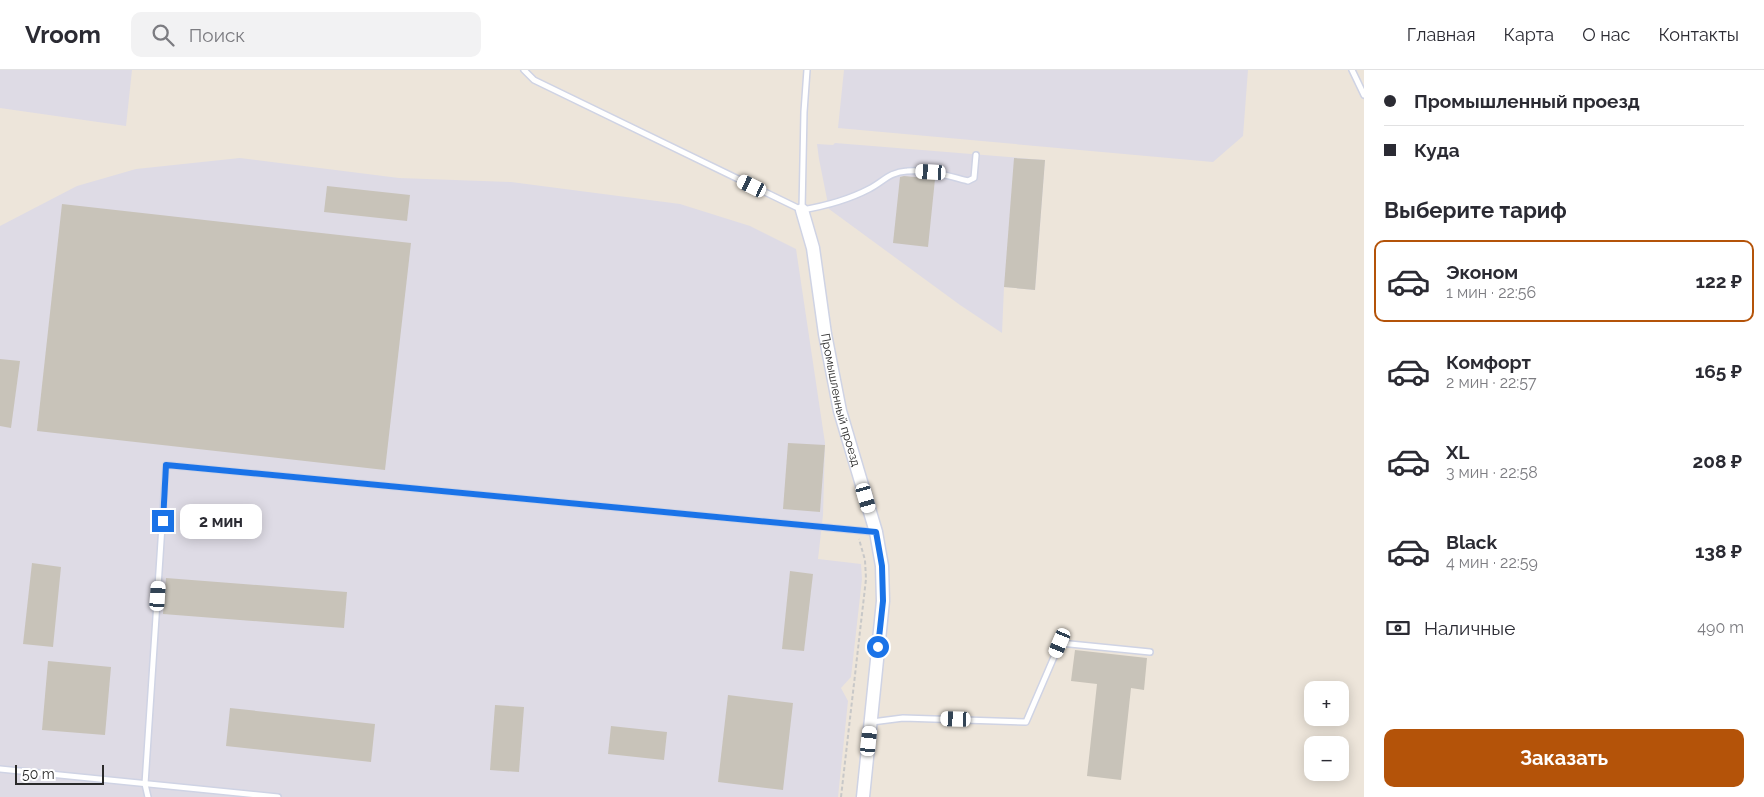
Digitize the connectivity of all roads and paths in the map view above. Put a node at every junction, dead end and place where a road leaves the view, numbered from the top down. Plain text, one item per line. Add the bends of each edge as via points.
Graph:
1 (524, 70) edge
2 (807, 70) edge
3 (1352, 70) edge
4 (1364, 95) edge
5 (976, 155) dead end
6 (802, 210) junction
7 (857, 530) junction
8 (876, 532) junction
9 (1150, 652) dead end
10 (871, 722) junction
11 (0, 769) edge
12 (145, 784) junction
13 (148, 797) edge
14 (278, 797) edge
15 (841, 797) edge
16 (862, 797) edge

1 - 6 lane via 534,80
2 - 6 lane
3 - 4 lane
5 - 6 lane via 974,178 968,181 931,172 906,171 886,176 870,188 828,206
6 - 8 street, Промышленный проезд via 813,248 840,411
7 - 8 lane
7 - 12 lane via 166,465
7 - 15 path via 866,579
8 - 10 street, Промышленный проезд via 882,566 883,601
9 - 10 lane via 1060,643 1026,722 903,718
10 - 16 street, Промышленный проезд
11 - 12 lane
12 - 13 lane
12 - 14 lane

